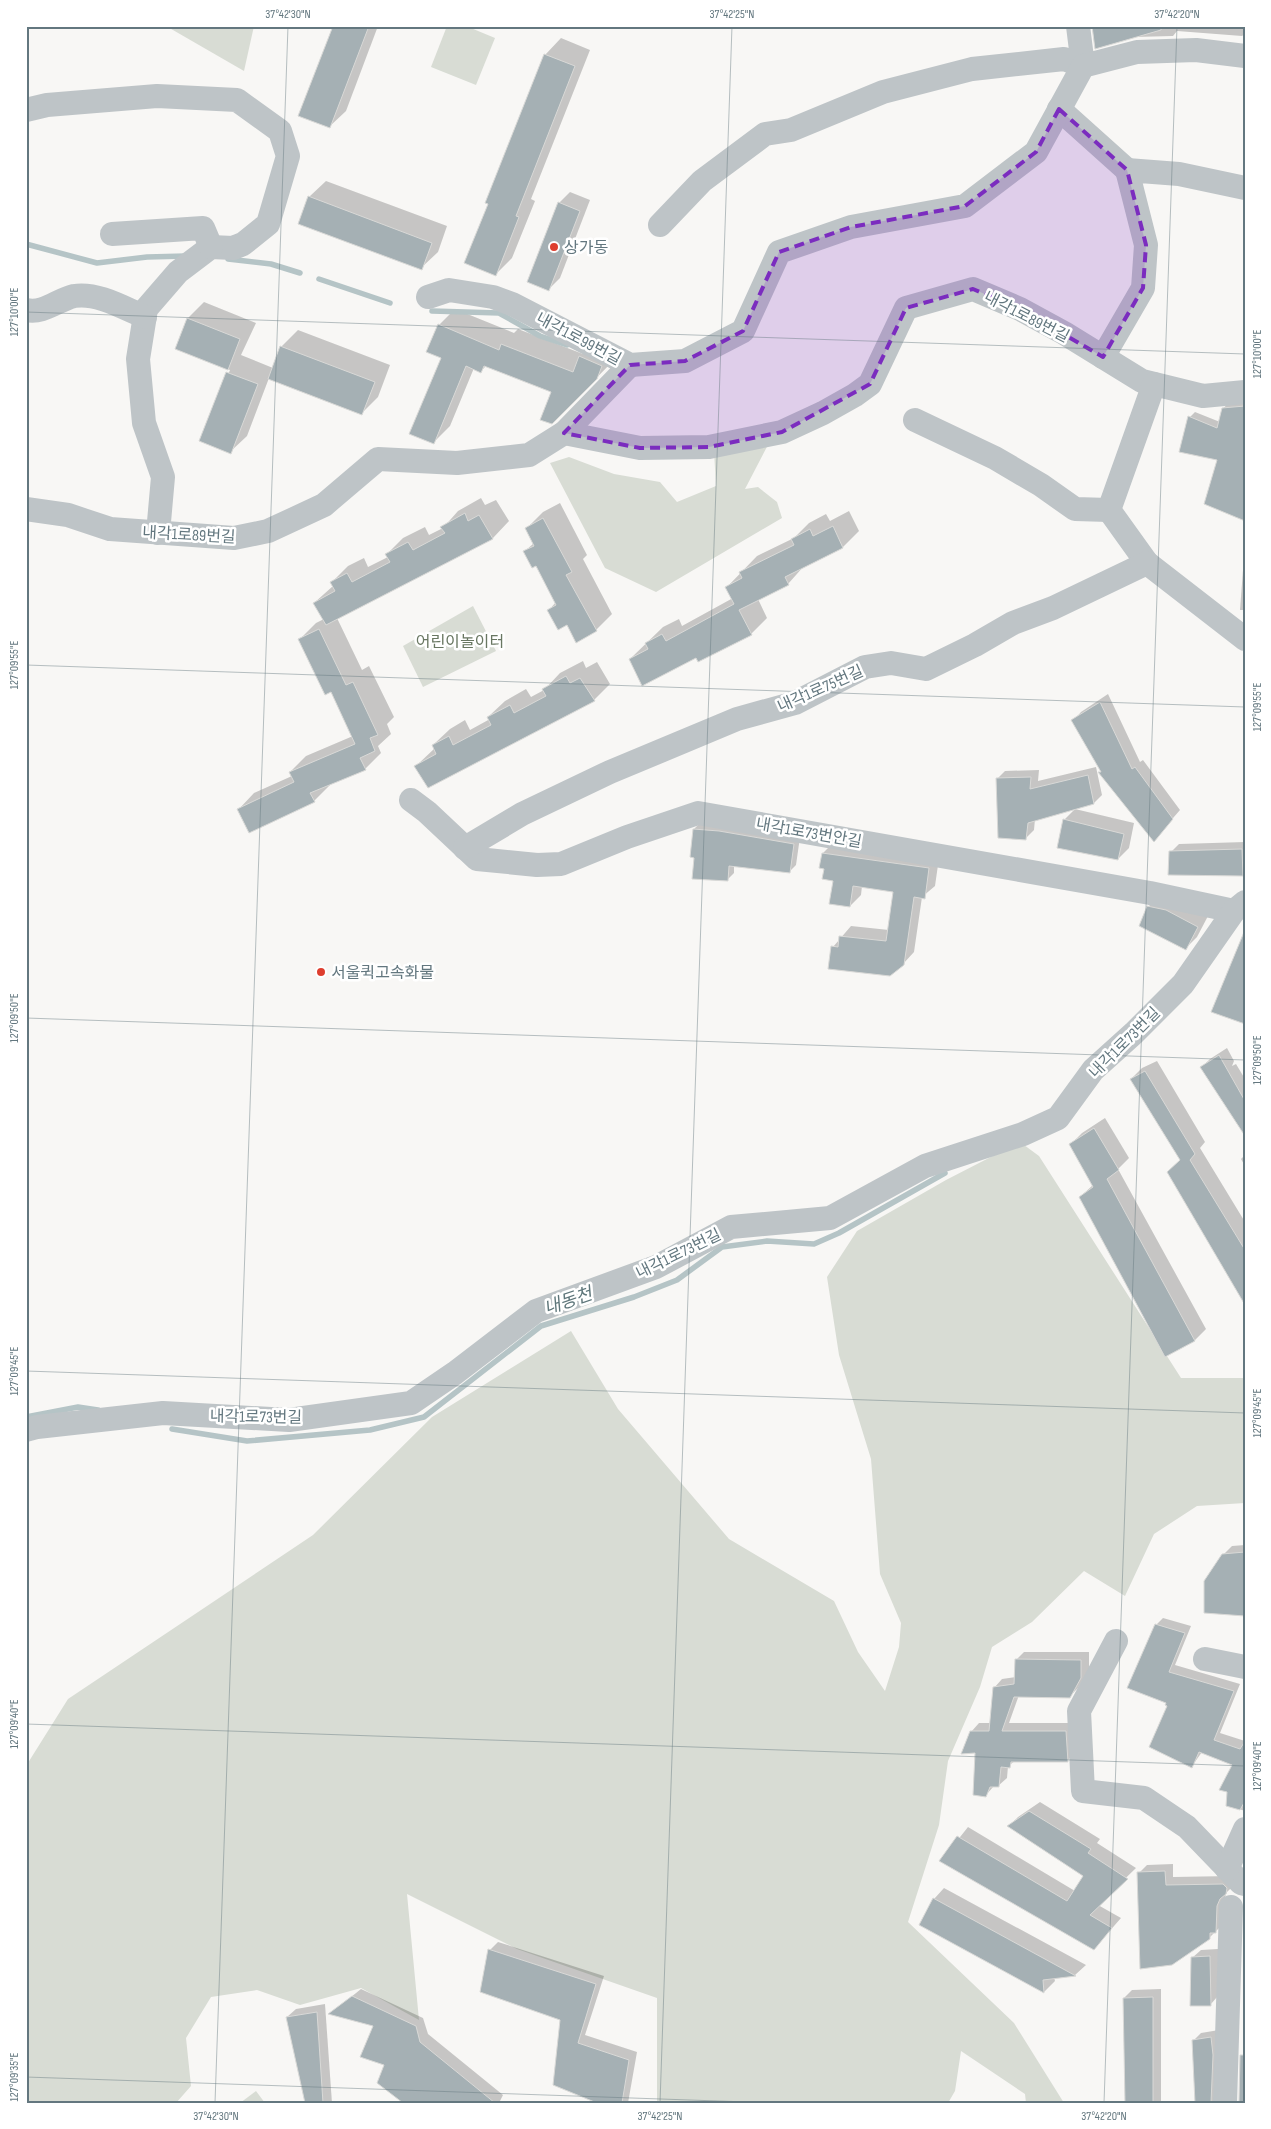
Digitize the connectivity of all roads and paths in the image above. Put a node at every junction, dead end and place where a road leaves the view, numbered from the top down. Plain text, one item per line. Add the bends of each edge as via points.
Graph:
1 (1078, 26) edge
2 (1245, 56) edge
3 (1083, 66) junction
4 (1059, 109) junction
5 (26, 110) edge
6 (1127, 170) junction
7 (1245, 188) edge
8 (660, 225) dead end
9 (112, 234) dead end
10 (211, 247) junction
11 (428, 297) dead end
12 (26, 310) edge
13 (145, 317) junction
14 (1102, 357) junction
15 (630, 365) junction
16 (1154, 384) junction
17 (1245, 392) edge
18 (915, 420) dead end
19 (564, 434) junction
20 (26, 510) edge
21 (1109, 510) junction
22 (158, 533) junction
23 (1148, 563) junction
24 (1245, 640) edge
25 (411, 800) dead end
26 (465, 848) junction
27 (1239, 906) edge
28 (26, 1430) edge
29 (1116, 1641) dead end
30 (1205, 1659) dead end
31 (1245, 1667) edge
32 (1245, 1828) edge
33 (1236, 1876) edge
34 (1231, 1907) dead end
35 (1225, 2103) edge

1 - 3 street
2 - 3 street via 1196,50 1137,52
3 - 4 street, 내각1로99번길
3 - 8 street via 1064,58 972,69 883,92 791,130 765,134 702,181
4 - 6 street
4 - 15 street, 내각1로99번길 via 1036,152 965,206 851,227 779,252 743,331 685,361
5 - 10 street via 47,105 157,96 237,100 280,130 288,156 268,224 243,244 233,248
6 - 7 street via 1179,174
6 - 14 street via 1146,245 1143,288
9 - 10 street via 203,228
10 - 13 street via 178,272 146,309
11 - 15 street, 내각1로99번길 via 449,290 493,297
12 - 13 street via 36,312 73,297 89,295
13 - 22 street via 138,359 144,423 163,477
14 - 16 street, 내각1로89번길 via 1142,381
14 - 19 street, 내각1로89번길 via 1020,309 973,289 906,308 870,384 847,400 782,432 709,447 640,448
15 - 19 street, 내각1로89번길
16 - 17 street, 내각1로89번길 via 1203,396
16 - 21 street
18 - 21 street via 995,458 1075,509
19 - 22 street, 내각1로89번길 via 529,455 457,463 378,459 324,505 268,531 234,538
20 - 22 street, 내각1로89번길 via 68,515 110,529
21 - 23 street
23 - 24 street
23 - 26 street, 내각1로75번길 via 1053,608 1013,623 926,669 891,663 864,667 795,703 737,719 610,772 522,814
25 - 26 street, 내각1로73번안길
26 - 27 street, 내각1로73번안길 via 477,859 562,864 698,813
27 - 28 street, 내각1로73번길 via 1183,984 1093,1070 1058,1118 1023,1134 925,1166 830,1218 731,1227 656,1267 536,1311 411,1403 289,1420 162,1414
29 - 33 street via 1079,1711 1082,1791 1144,1798 1187,1827
30 - 31 street
32 - 33 street
34 - 35 street

